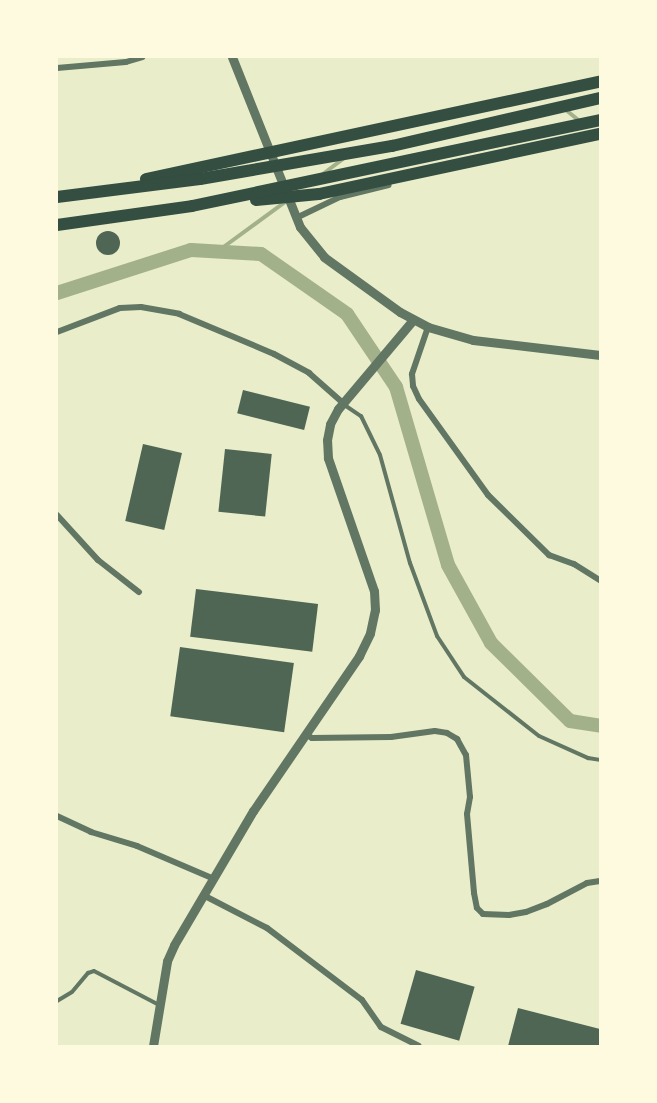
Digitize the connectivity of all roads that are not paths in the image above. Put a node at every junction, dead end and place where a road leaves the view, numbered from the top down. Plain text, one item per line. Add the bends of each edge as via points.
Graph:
1 (142, 57) edge
2 (232, 57) edge
3 (57, 68) edge
4 (600, 82) edge
5 (600, 98) edge
6 (600, 120) edge
7 (600, 134) edge
8 (80, 194) junction
9 (57, 197) edge
10 (192, 206) junction
11 (296, 218) junction
12 (57, 225) edge
13 (413, 320) junction
14 (428, 327) junction
15 (57, 332) edge
16 (600, 355) edge
17 (346, 400) junction
18 (57, 515) edge
19 (600, 580) edge
20 (139, 592) dead end
21 (306, 734) junction
22 (600, 760) edge
23 (57, 816) edge
24 (212, 878) junction
25 (600, 881) edge
26 (203, 895) junction
27 (57, 1001) edge
28 (160, 1005) junction
29 (153, 1046) edge
30 (418, 1046) edge

1 - 3 street
2 - 11 street
4 - 8 highway
5 - 8 highway via 392,146 200,179
6 - 10 highway
7 - 10 highway via 319,194
7 - 11 street via 340,197
8 - 9 highway
10 - 12 highway
11 - 13 street via 305,236 324,257
13 - 14 street
13 - 17 street
14 - 16 street via 473,340
14 - 19 street via 412,374 420,399 488,495 549,555
15 - 17 street via 120,308 141,307 179,314 283,358
17 - 21 street via 330,424 327,449 374,591 375,610 365,645
17 - 22 lane via 362,416 380,455 410,563 437,636 464,677 539,736
18 - 20 street via 98,560
21 - 24 street
21 - 25 street via 312,738 391,737 435,731 457,739 466,755 474,893 477,908 483,914 525,912 587,883
23 - 24 street
24 - 26 street
26 - 28 street via 170,953
26 - 30 street via 267,928 362,1000 381,1027
27 - 28 lane via 94,971
28 - 29 street

